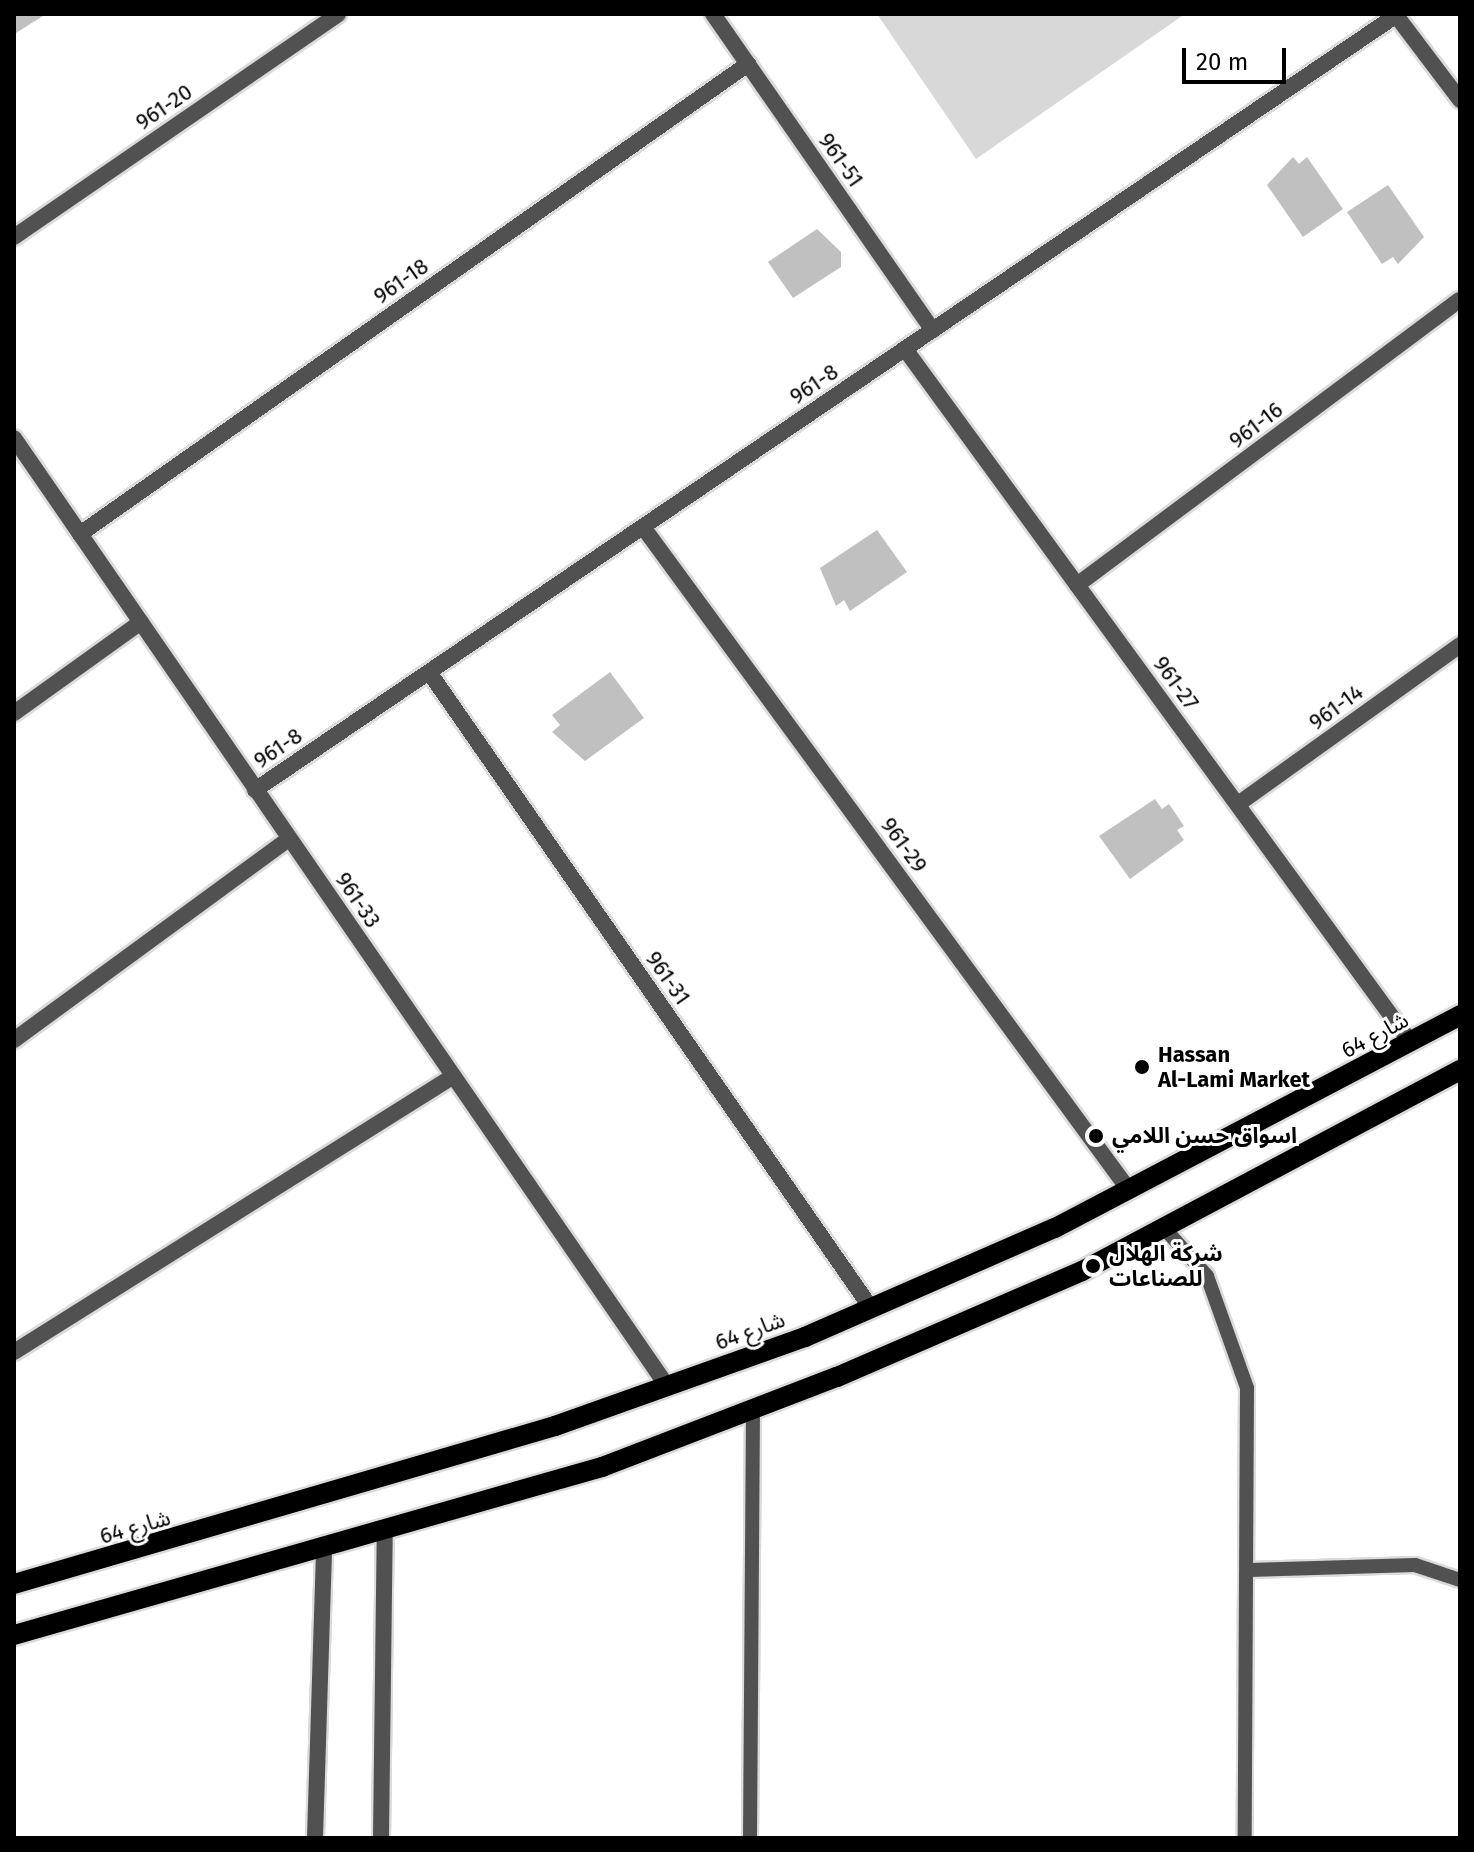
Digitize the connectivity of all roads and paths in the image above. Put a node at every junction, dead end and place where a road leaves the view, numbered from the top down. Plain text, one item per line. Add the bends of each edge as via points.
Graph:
1 (338, 14) edge
2 (713, 14) edge
3 (1397, 14) edge
4 (748, 64) junction
5 (1460, 100) edge
6 (14, 237) edge
7 (1460, 300) edge
8 (933, 330) junction
9 (905, 349) junction
10 (14, 438) edge
11 (643, 527) junction
12 (80, 534) junction
13 (1077, 585) junction
14 (141, 622) junction
15 (1460, 645) edge
16 (429, 672) junction
17 (14, 713) edge
18 (255, 790) junction
19 (1238, 804) junction
20 (289, 839) junction
21 (1460, 1015) edge
22 (14, 1040) edge
23 (1411, 1043) junction
24 (1460, 1070) edge
25 (452, 1077) junction
26 (1129, 1190) junction
27 (1165, 1229) junction
28 (871, 1308) junction
29 (14, 1352) edge
30 (667, 1386) junction
31 (753, 1409) junction
32 (385, 1530) junction
33 (324, 1548) junction
34 (1249, 1570) junction
35 (1460, 1580) edge
36 (14, 1584) edge
37 (14, 1635) edge
38 (315, 1838) edge
39 (381, 1838) edge
40 (750, 1838) edge
41 (1245, 1838) edge

1 - 6 street, 961-20
2 - 4 street, 961-51
3 - 5 street
3 - 8 street, 961-8
4 - 8 street, 961-51
4 - 12 street, 961-18
7 - 13 street, 961-16
8 - 9 street, 961-8
9 - 11 street, 961-8
9 - 13 street, 961-27
10 - 12 street, 961-33
11 - 16 street, 961-8
11 - 26 street, 961-29
12 - 14 street, 961-33
13 - 19 street, 961-27
14 - 17 street
14 - 18 street, 961-33
15 - 19 street, 961-14
16 - 18 street, 961-8
16 - 28 street, 961-31
18 - 20 street, 961-33
19 - 23 street, 961-27
20 - 22 street
20 - 25 street, 961-33
21 - 23 main road, شارع 64
23 - 26 main road, شارع 64
24 - 27 main road
25 - 29 street
25 - 30 street, 961-33
26 - 28 main road, شارع 64
27 - 31 main road via 1082,1271
27 - 34 lane via 1207,1276 1247,1388
28 - 30 main road, شارع 64
30 - 36 main road, شارع 64 via 315,1501
31 - 32 main road via 602,1467
31 - 40 lane
32 - 33 main road
32 - 39 street
33 - 37 main road
33 - 38 street
34 - 35 lane via 1415,1565
34 - 41 lane

